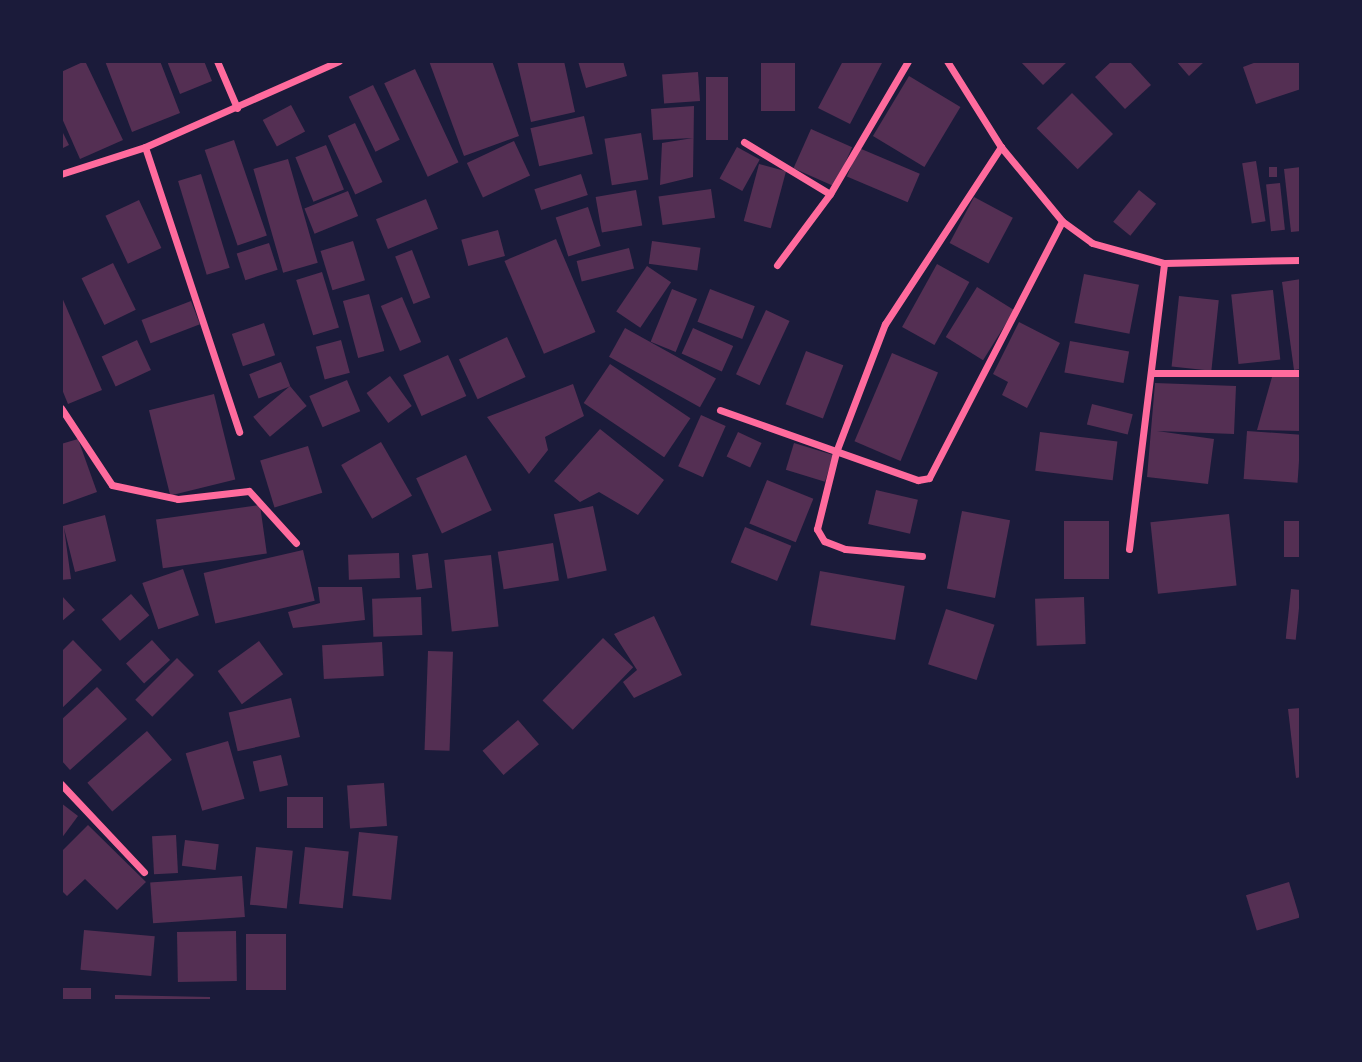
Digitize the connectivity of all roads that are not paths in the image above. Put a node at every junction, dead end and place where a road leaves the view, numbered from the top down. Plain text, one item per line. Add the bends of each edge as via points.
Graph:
1 (217, 61) edge
2 (340, 61) edge
3 (908, 61) edge
4 (947, 61) edge
5 (237, 108) junction
6 (744, 142) dead end
7 (145, 147) junction
8 (1001, 147) junction
9 (61, 174) edge
10 (830, 194) junction
11 (1062, 221) junction
12 (1301, 260) edge
13 (1164, 263) junction
14 (777, 265) dead end
15 (1153, 373) junction
16 (1301, 373) edge
17 (61, 408) edge
18 (720, 410) dead end
19 (239, 432) dead end
20 (836, 452) junction
21 (296, 543) dead end
22 (1129, 549) dead end
23 (922, 556) dead end
24 (61, 784) edge
25 (144, 872) dead end

1 - 5 street
2 - 5 street
3 - 10 street
4 - 8 street
5 - 7 street
6 - 10 street
7 - 9 street
7 - 19 street
8 - 11 street
8 - 20 street via 885,324
10 - 14 street
11 - 13 street via 1092,243
11 - 20 street via 929,478 918,480
12 - 13 street
13 - 15 street
15 - 16 street
15 - 22 street
17 - 21 street via 113,485 178,499 249,491
18 - 20 street
20 - 23 street via 818,537 860,552
24 - 25 street

